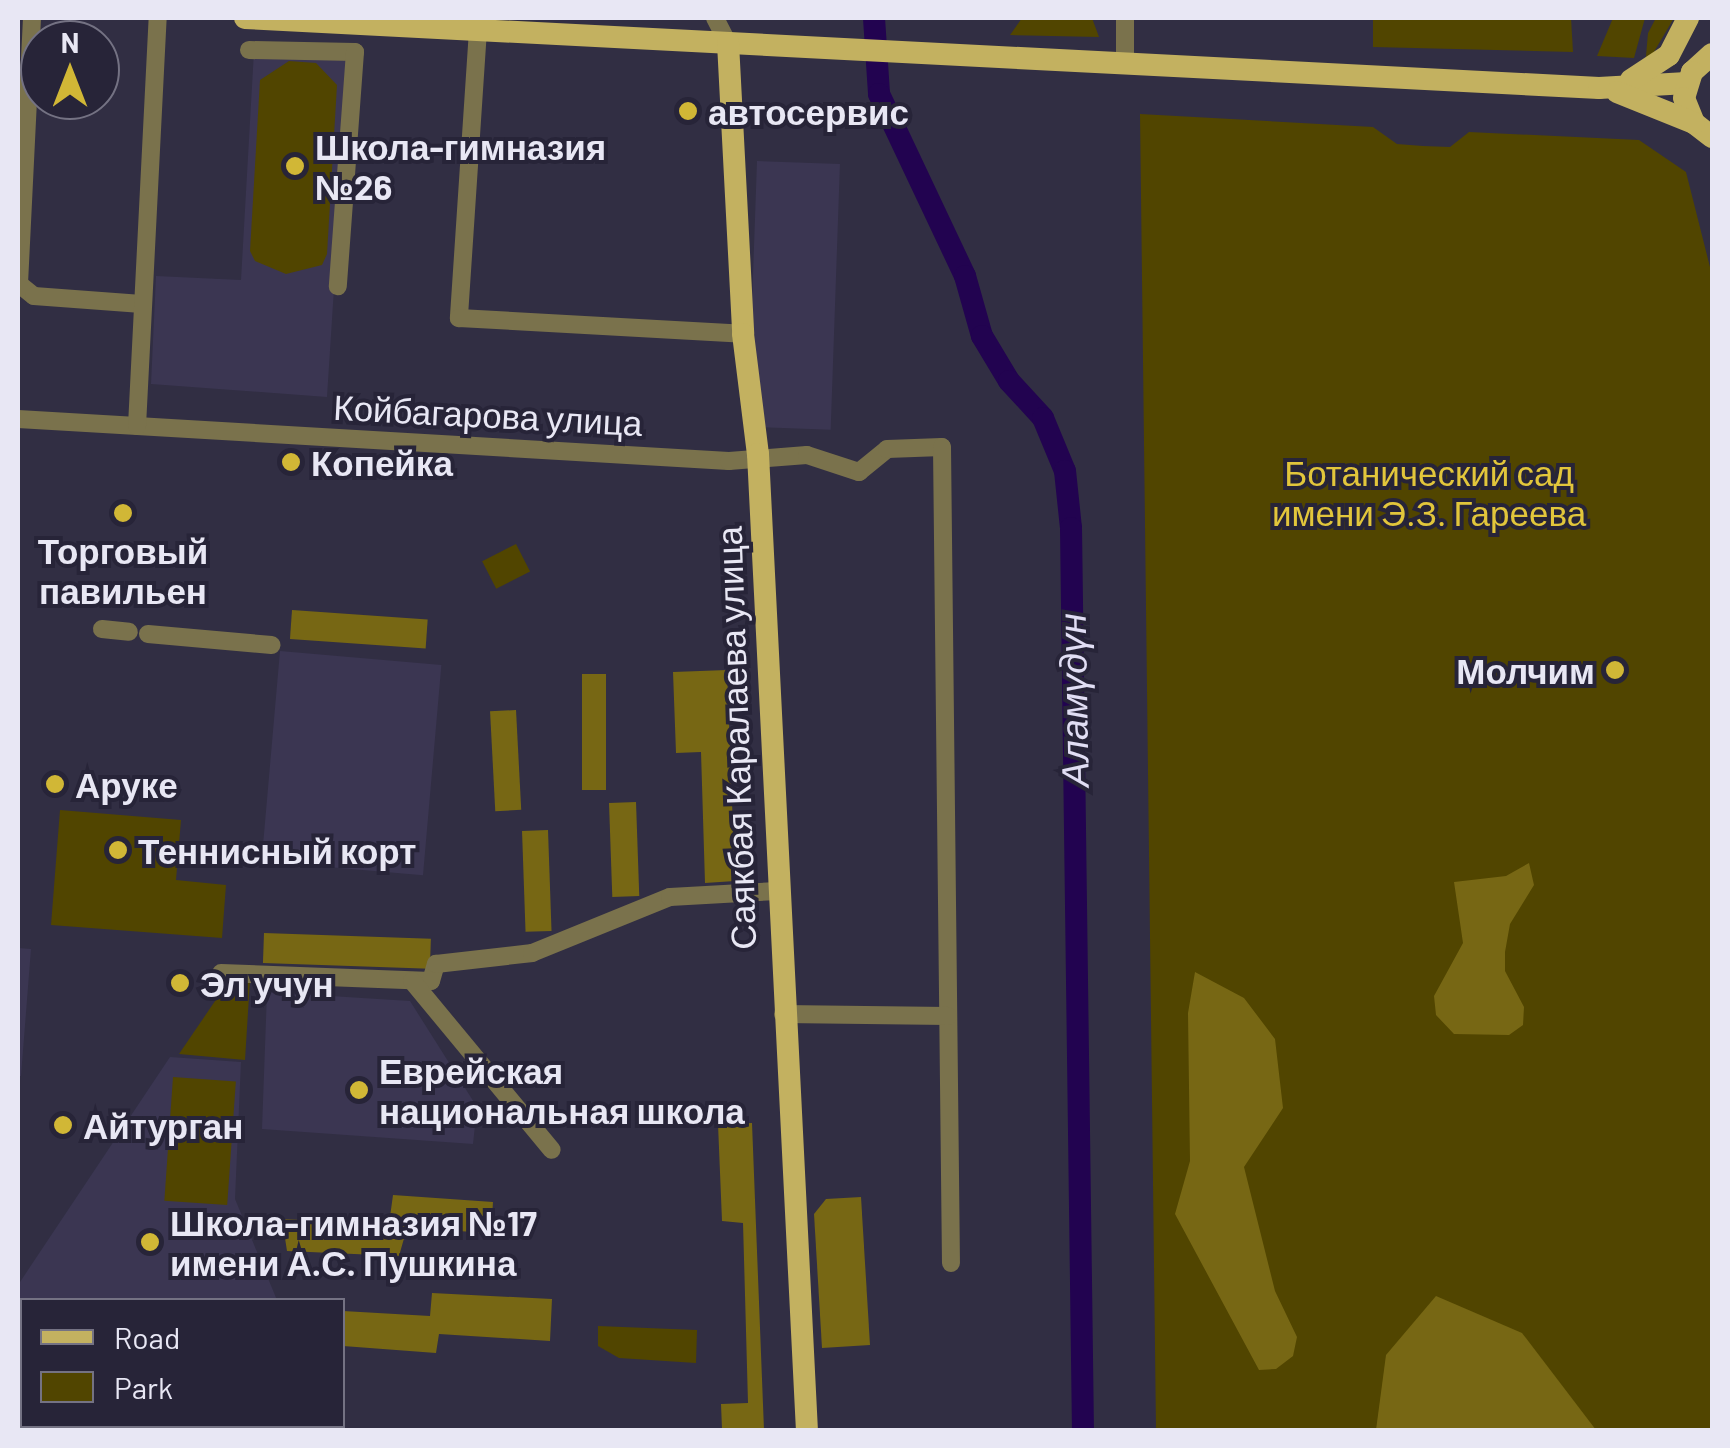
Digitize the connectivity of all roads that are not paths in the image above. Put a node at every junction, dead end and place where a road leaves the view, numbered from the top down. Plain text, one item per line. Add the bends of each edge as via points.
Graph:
1 (32, 18) edge
2 (158, 18) edge
3 (244, 18) edge
4 (265, 18) edge
5 (715, 18) edge
6 (1125, 18) edge
7 (1689, 18) edge
8 (478, 30) junction
9 (728, 43) junction
10 (249, 50) dead end
11 (1712, 54) edge
12 (1126, 64) junction
13 (1689, 77) junction
14 (1599, 88) junction
15 (1705, 135) edge
16 (338, 286) dead end
17 (142, 304) junction
18 (743, 334) junction
19 (18, 419) edge
20 (137, 426) junction
21 (758, 454) junction
22 (102, 630) dead end
23 (272, 645) dead end
24 (777, 891) junction
25 (221, 973) dead end
26 (412, 981) junction
27 (783, 1014) junction
28 (948, 1016) junction
29 (552, 1150) dead end
30 (951, 1263) dead end
31 (83, 1428) edge
32 (122, 1430) edge
33 (806, 1430) edge

1 - 17 street via 19,284 34,296
2 - 17 street
3 - 4 main road
4 - 8 main road
5 - 9 street
6 - 12 street
7 - 13 main road
7 - 14 main road via 1669,55 1651,71
8 - 9 main road
8 - 18 street via 459,318
9 - 12 main road
9 - 18 main road, Саякбая Каралаева улица
10 - 16 street via 354,52
11 - 13 main road
12 - 14 main road
13 - 14 main road
13 - 15 main road
14 - 15 main road via 1654,103
17 - 20 street
18 - 21 main road, Саякбая Каралаева улица
19 - 20 street, Койбагарова улица
20 - 21 street, Койбагарова улица via 729,461
21 - 24 main road, Саякбая Каралаева улица
21 - 28 street, Койбагарова улица via 807,454 858,472 887,449 942,447
22 - 23 street
24 - 26 street via 670,897 532,953 436,964 431,981
24 - 27 main road, Саякбая Каралаева улица
25 - 26 street
26 - 29 street
27 - 28 street
27 - 33 main road, Саякбая Каралаева улица
28 - 30 street
31 - 32 main road

